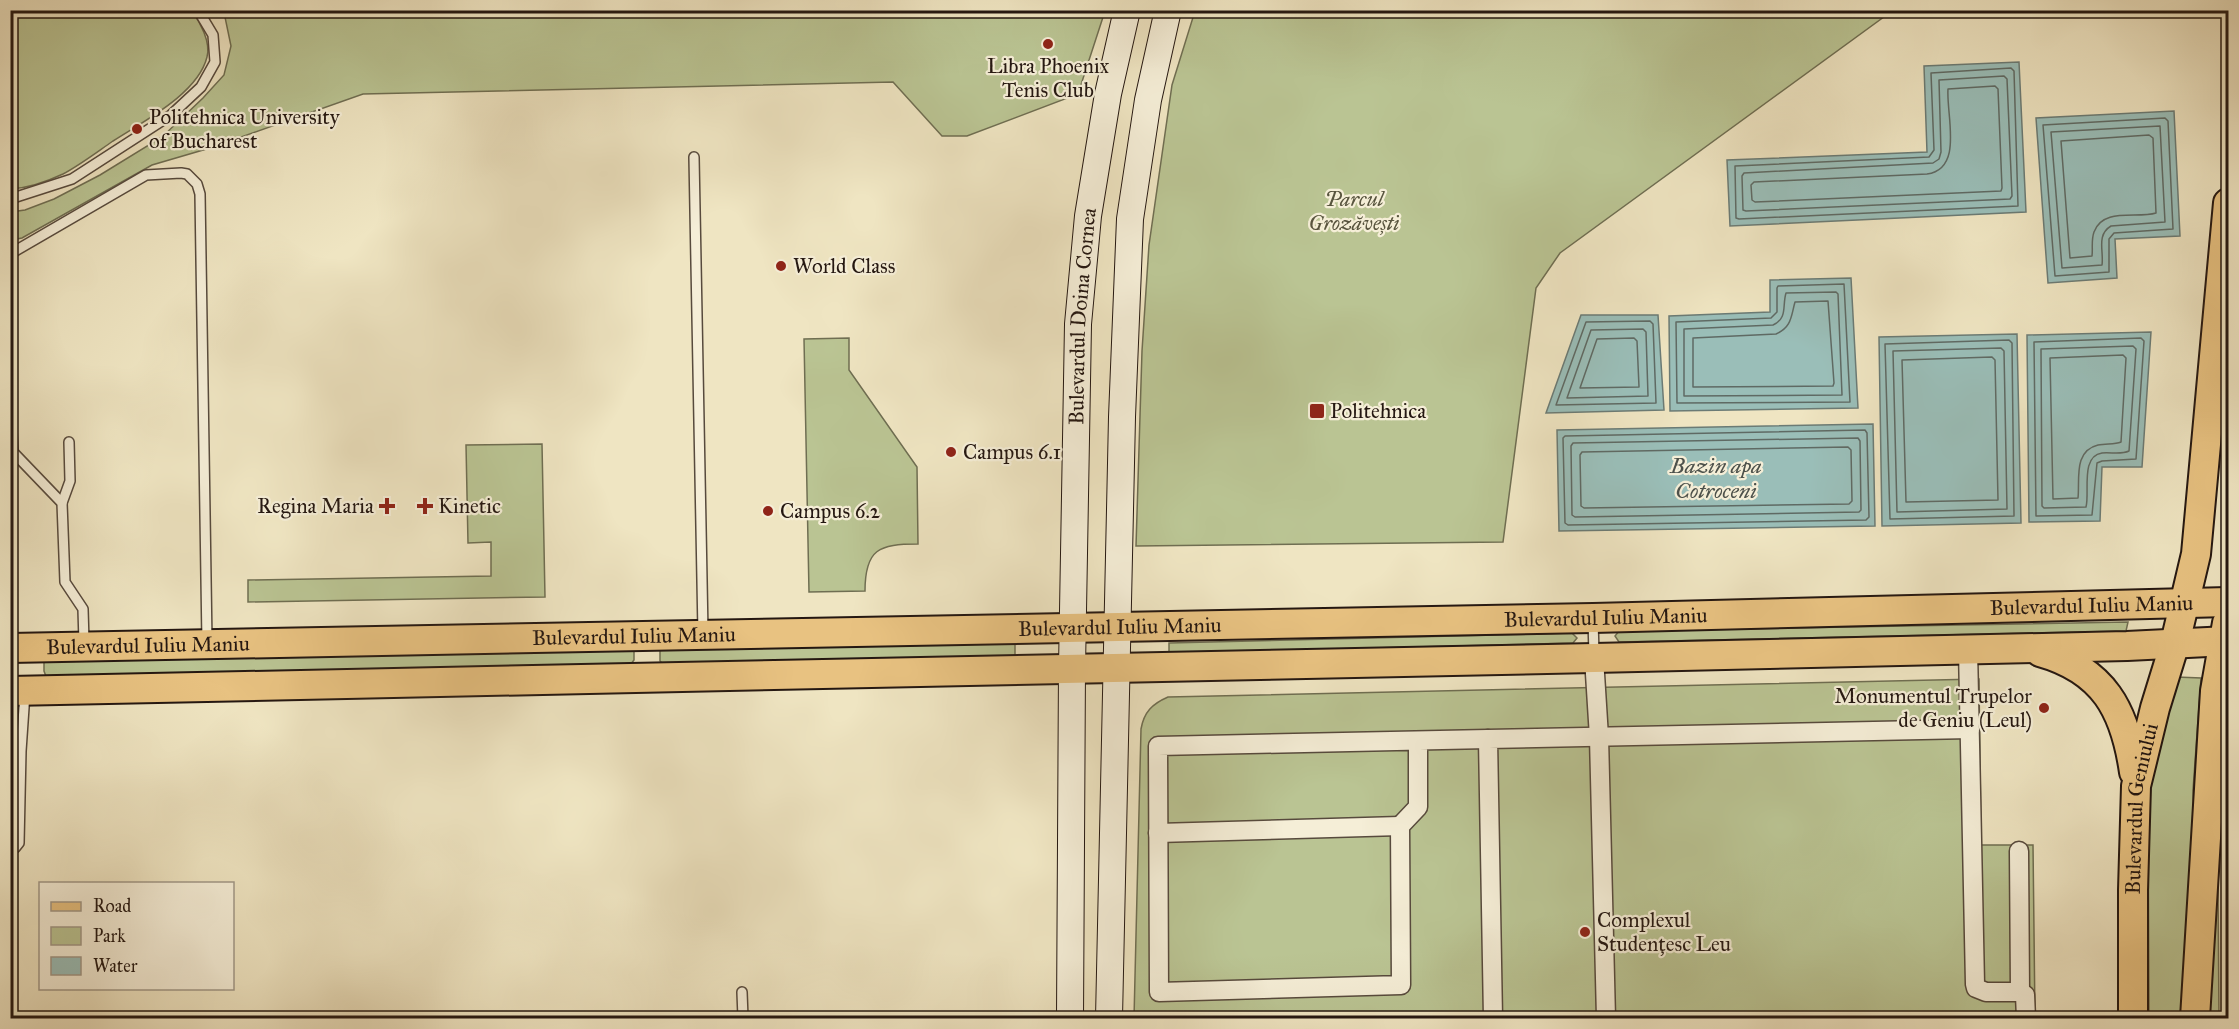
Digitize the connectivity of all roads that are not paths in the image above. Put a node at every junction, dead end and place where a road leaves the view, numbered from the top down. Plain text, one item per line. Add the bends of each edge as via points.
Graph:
1 (198, 10) edge
2 (1127, 10) edge
3 (1168, 10) edge
4 (694, 157) dead end
5 (10, 200) edge
6 (2229, 203) edge
7 (10, 254) edge
8 (10, 394) edge
9 (69, 442) dead end
10 (62, 503) junction
11 (2229, 602) edge
12 (2185, 603) junction
13 (2229, 613) edge
14 (1593, 618) junction
15 (1117, 626) junction
16 (1073, 627) junction
17 (703, 635) junction
18 (2226, 642) edge
19 (2175, 643) junction
20 (207, 644) junction
21 (84, 646) junction
22 (10, 648) edge
23 (2028, 648) junction
24 (1968, 649) junction
25 (1594, 658) junction
26 (1117, 667) junction
27 (1072, 668) junction
28 (18, 690) edge
29 (1970, 729) junction
30 (1599, 737) junction
31 (1488, 739) junction
32 (1418, 741) junction
33 (10, 751) edge
34 (21, 751) junction
35 (2136, 786) junction
36 (1400, 826) junction
37 (1158, 832) junction
38 (10, 848) edge
39 (2019, 851) dead end
40 (742, 992) dead end
41 (2020, 992) junction
42 (743, 1018) edge
43 (1070, 1018) edge
44 (1109, 1018) edge
45 (1493, 1018) edge
46 (1606, 1018) edge
47 (2026, 1018) edge
48 (2133, 1018) edge
49 (2195, 1018) edge

1 - 5 lane via 213,35 215,62 201,87 171,115 72,180
2 - 16 main road, Bulevardul Doina Cornea via 1108,93 1088,216 1079,313
3 - 15 main road, Bulevardul Doina Cornea via 1148,100 1130,219
4 - 17 lane
6 - 12 main road, Bulevardul Geniului via 2196,554
7 - 20 lane via 146,175 187,174 197,184
8 - 10 lane via 13,452
9 - 10 lane via 70,481
10 - 21 lane via 65,582 83,609
11 - 12 main road, Bulevardul Iuliu Maniu
12 - 14 main road, Bulevardul Iuliu Maniu
12 - 19 main road, Bulevardul Geniului
13 - 18 main road
14 - 15 main road, Bulevardul Iuliu Maniu
14 - 25 lane
15 - 16 main road, Bulevardul Iuliu Maniu
15 - 26 main road, Bulevardul Doina Cornea
16 - 17 main road, Bulevardul Iuliu Maniu
16 - 27 main road, Bulevardul Doina Cornea
17 - 20 main road, Bulevardul Iuliu Maniu
18 - 19 main road, Bulevardul Iuliu Maniu
18 - 49 main road via 2215,691
19 - 23 main road, Bulevardul Iuliu Maniu
19 - 35 main road, Bulevardul Geniului
20 - 21 main road, Bulevardul Iuliu Maniu
21 - 22 main road, Bulevardul Iuliu Maniu
23 - 24 main road, Bulevardul Iuliu Maniu
23 - 35 main road via 2076,666 2106,694 2127,732
24 - 25 main road, Bulevardul Iuliu Maniu
24 - 29 street
25 - 26 main road, Bulevardul Iuliu Maniu
25 - 30 street
26 - 27 main road, Bulevardul Iuliu Maniu
26 - 44 main road, Bulevardul Doina Cornea
27 - 28 main road, Bulevardul Iuliu Maniu
27 - 43 main road, Bulevardul Doina Cornea
28 - 34 lane
29 - 30 street
29 - 41 street via 1975,984 1986,992
30 - 31 street
30 - 46 street
31 - 32 street
31 - 45 street
32 - 36 street via 1418,807
32 - 37 street via 1158,746
33 - 34 lane
34 - 38 lane via 19,843
35 - 48 main road, Bulevardul Geniului
36 - 37 street
36 - 37 street via 1401,985 1159,992
39 - 41 street
40 - 42 lane
41 - 47 street via 2025,994

